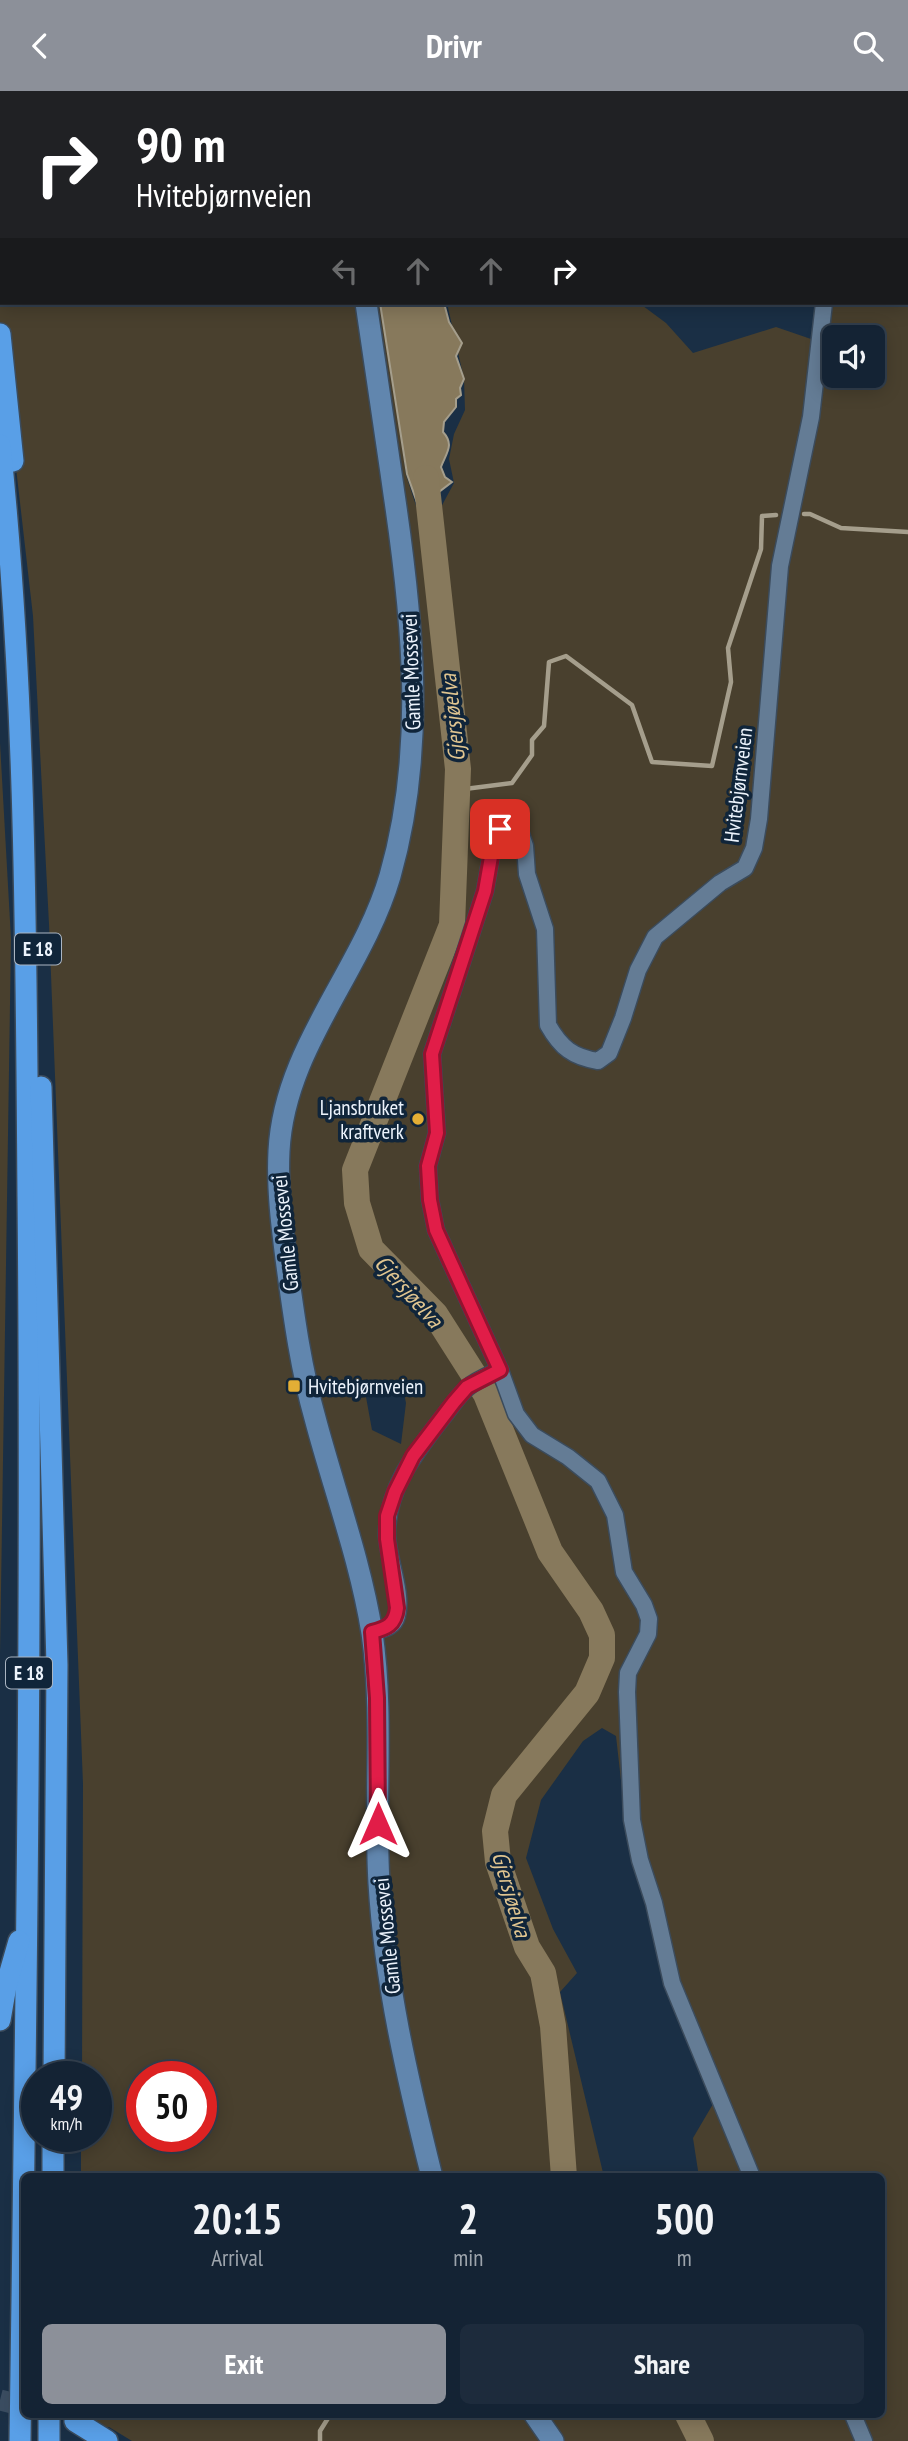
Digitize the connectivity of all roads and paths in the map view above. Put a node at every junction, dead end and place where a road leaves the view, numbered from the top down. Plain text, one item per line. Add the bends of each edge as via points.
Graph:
1 (366, 305) edge
2 (824, 305) edge
3 (0, 334) edge
4 (0, 445) edge
5 (493, 1374) junction
6 (372, 1632) junction
7 (26, 1916) junction
8 (0, 2020) edge
9 (54, 2061) edge
10 (53, 2152) edge
11 (23, 2173) edge
12 (52, 2173) edge
13 (431, 2173) edge
14 (750, 2173) edge
15 (21, 2354) edge
16 (49, 2418) edge
17 (537, 2418) edge
18 (854, 2418) edge
19 (75, 2421) dead end
20 (20, 2441) edge
21 (49, 2441) edge
22 (107, 2441) edge
23 (553, 2441) edge
24 (864, 2441) edge

1 - 6 main road, Gamle Mossevei via 411,623 414,702 409,780 395,859 377,916 289,1090 278,1166 286,1256 307,1385 355,1552
2 - 5 street, Hvitebjørnveien via 811,417 780,566 754,848 745,868 656,937 638,970 609,1053 598,1061 577,1057 555,1039 548,1025 545,929 527,874 525,846 516,828 495,834 485,891 432,1054 437,1133 428,1166 436,1230
3 - 9 highway, E 18 via 23,585 35,824 57,1653
4 - 7 highway, E 18 via 24,826 30,1430
5 - 6 street via 467,1387 413,1456 395,1492 387,1516 387,1539 396,1618 386,1629
5 - 14 street via 532,1435 598,1481 614,1515 624,1572 649,1619 648,1634 628,1673 632,1820 672,1983
6 - 13 main road, Gamle Mossevei via 384,1933 399,2028
7 - 8 highway, E 18
7 - 11 highway, E 18
10 - 12 highway
15 - 20 highway, E 18
16 - 21 highway
17 - 23 main road
18 - 24 street
19 - 22 highway

